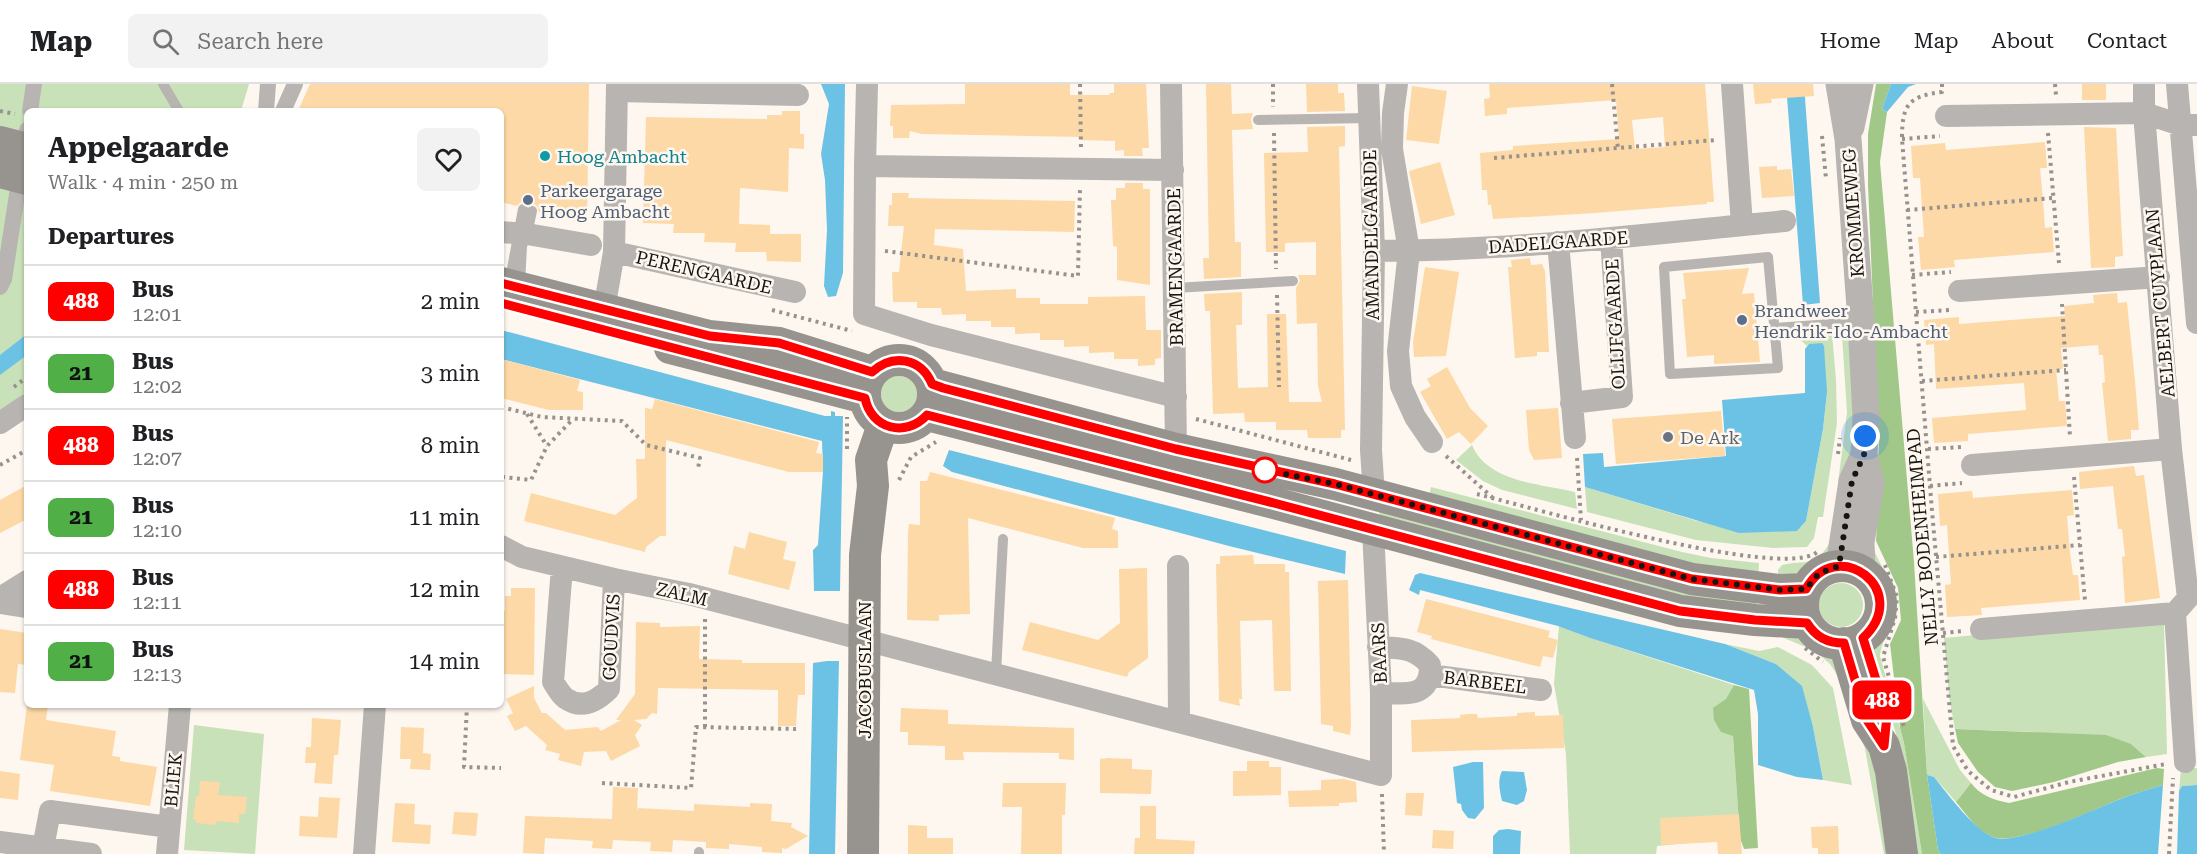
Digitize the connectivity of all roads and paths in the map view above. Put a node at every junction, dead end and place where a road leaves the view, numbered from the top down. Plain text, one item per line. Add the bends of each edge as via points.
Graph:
1 (34, 84) edge
2 (163, 84) edge
3 (268, 84) edge
4 (295, 84) edge
5 (867, 84) edge
6 (1080, 84) edge
7 (1171, 84) edge
8 (1273, 84) edge
9 (1368, 84) edge
10 (1397, 84) edge
11 (1612, 84) edge
12 (1732, 84) edge
13 (1839, 84) edge
14 (1860, 84) edge
15 (1942, 84) edge
16 (2144, 84) edge
17 (2177, 84) edge
18 (617, 88) edge
19 (798, 95) dead end
20 (30, 108) edge
21 (177, 108) edge
22 (266, 108) edge
23 (284, 108) edge
24 (2144, 113) junction
25 (2047, 115) junction
26 (1946, 116) dead end
27 (1370, 118) junction
28 (1274, 119) junction
29 (1258, 120) dead end
30 (2189, 125) edge
31 (1736, 139) junction
32 (1848, 140) junction
33 (0, 142) edge
34 (24, 148) edge
35 (1617, 149) junction
36 (24, 150) edge
37 (1494, 158) dead end
38 (866, 166) junction
39 (1081, 169) junction
40 (1173, 170) junction
41 (0, 172) edge
42 (24, 178) edge
43 (2054, 198) junction
44 (527, 210) dead end
45 (1907, 210) junction
46 (1785, 221) dead end
47 (1742, 225) junction
48 (515, 233) edge
49 (1611, 239) junction
50 (1558, 242) junction
51 (591, 245) joint
52 (865, 248) junction
53 (1374, 251) junction
54 (1409, 251) junction
55 (614, 252) junction
56 (2158, 277) junction
57 (1277, 282) junction
58 (1293, 282) dead end
59 (2061, 284) junction
60 (0, 287) edge
61 (1175, 288) junction
62 (507, 289) edge
63 (1959, 291) dead end
64 (795, 292) dead end
65 (2196, 296) edge
66 (2160, 302) junction
67 (604, 310) junction
68 (1860, 322) junction
69 (2197, 323) edge
70 (1775, 328) junction
71 (2066, 370) junction
72 (1922, 381) junction
73 (932, 384) junction
74 (868, 385) junction
75 (1372, 386) junction
76 (1401, 386) junction
77 (1279, 387) dead end
78 (1176, 397) junction
79 (1571, 403) junction
80 (24, 407) edge
81 (504, 408) edge
82 (510, 410) junction
83 (527, 414) junction
84 (508, 415) dead end
85 (574, 419) junction
86 (0, 423) edge
87 (903, 423) junction
88 (1575, 438) joint
89 (1432, 442) joint
90 (547, 446) junction
91 (1176, 449) junction
92 (2171, 449) junction
93 (24, 452) edge
94 (2072, 457) junction
95 (0, 465) edge
96 (1972, 465) dead end
97 (698, 468) dead end
98 (504, 477) edge
99 (1374, 495) junction
100 (1492, 497) dead end
101 (1581, 520) dead end
102 (2189, 520) edge
103 (1373, 530) junction
104 (1003, 539) dead end
105 (2079, 545) junction
106 (504, 548) edge
107 (1846, 551) junction
108 (1936, 557) junction
109 (1178, 566) dead end
110 (562, 567) junction
111 (1775, 574) junction
112 (614, 579) junction
113 (24, 583) edge
114 (1806, 589) junction
115 (0, 598) edge
116 (705, 598) junction
117 (0, 603) edge
118 (24, 607) edge
119 (2175, 613) junction
120 (2086, 620) junction
121 (1981, 629) dead end
122 (1802, 633) junction
123 (865, 641) junction
124 (1378, 647) junction
125 (1845, 649) junction
126 (996, 673) junction
127 (1430, 675) junction
128 (1541, 690) dead end
129 (1381, 693) junction
130 (180, 708) edge
131 (375, 708) edge
132 (467, 708) edge
133 (1179, 721) junction
134 (705, 727) junction
135 (796, 729) dead end
136 (1895, 740) junction
137 (2179, 762) junction
138 (501, 768) dead end
139 (1381, 776) junction
140 (602, 783) dead end
141 (169, 827) junction
142 (0, 842) edge
143 (44, 848) junction
144 (91, 854) edge
145 (166, 854) edge
146 (364, 854) edge
147 (863, 854) edge
148 (1384, 854) edge
149 (1902, 854) edge
150 (2169, 854) edge

1 - 20 street
2 - 21 lane
3 - 22 street
4 - 23 street
5 - 38 street
6 - 39 path
7 - 40 street, BRAMENGAARDE
8 - 28 path
9 - 27 street, AMANDELGAARDE
10 - 54 street, AMANDELGAARDE via 1392,149
11 - 35 path
12 - 31 street
13 - 32 street, KROMMEWEG
14 - 32 street, KROMMEWEG
15 - 45 path, NELLY BODENHEIMPAD via 1942,92 1920,94 1902,117
16 - 24 street, AELBERT CUYPLAAN
17 - 30 street, AELBERT CUYPLAAN
18 - 19 street, PERENGAARDE
18 - 55 street, PERENGAARDE
24 - 25 street
24 - 30 street
24 - 56 street, AELBERT CUYPLAAN
25 - 26 street
25 - 43 path
27 - 28 lane
27 - 53 street, AMANDELGAARDE
28 - 29 lane
28 - 57 path
30 - 65 street, AELBERT CUYPLAAN
31 - 35 path
31 - 47 street
32 - 68 street, KROMMEWEG
33 - 34 main road
35 - 37 path
36 - 60 street
38 - 39 street
38 - 52 street
39 - 40 street
39 - 52 path via 1078,276
40 - 61 street, BRAMENGAARDE
41 - 42 main road
43 - 45 path
43 - 59 path
44 - 48 lane
45 - 72 path, NELLY BODENHEIMPAD
46 - 47 street, DADELGAARDE
47 - 49 street, DADELGAARDE
48 - 51 street, PERENGAARDE
48 - 62 lane via 522,246
49 - 50 street, DADELGAARDE
49 - 79 street, OLIJFGAARDE via 1623,397
50 - 54 street, DADELGAARDE
50 - 79 street
51 - 55 street, PERENGAARDE
52 - 78 street via 864,314
53 - 54 street, DADELGAARDE
53 - 75 street, AMANDELGAARDE
54 - 76 street, AMANDELGAARDE via 1398,351
55 - 64 street, PERENGAARDE
55 - 67 street, PERENGAARDE
56 - 59 street
56 - 66 street, AELBERT CUYPLAAN
57 - 58 lane
57 - 61 lane
57 - 77 path
59 - 63 street
59 - 71 path
61 - 78 street, BRAMENGAARDE
62 - 67 main road
62 - 74 main road
65 - 66 street
65 - 69 street, AELBERT CUYPLAAN
66 - 92 street, AELBERT CUYPLAAN
67 - 74 main road via 710,336 779,343
68 - 70 lane
68 - 107 street, KROMMEWEG via 1866,417 1864,455 1870,484
70 - 70 lane via 1778,368 1670,374 1664,267 1768,257
71 - 72 path
71 - 94 path
72 - 108 path, NELLY BODENHEIMPAD
73 - 74 main road via 925,371 913,362 891,360 884,363
73 - 87 main road via 933,400
73 - 91 main road
74 - 87 main road via 869,411
75 - 76 street
75 - 99 street, AMANDELGAARDE
76 - 89 street, AMANDELGAARDE
78 - 91 street, BRAMENGAARDE
79 - 88 street
80 - 86 street
81 - 82 path
82 - 83 path
82 - 84 path
83 - 85 path
83 - 90 path
85 - 90 path
85 - 97 path via 622,421 646,445 700,458
87 - 103 main road via 1274,503
87 - 123 main road, JACOBUSLAAN via 871,460
88 - 101 path
89 - 100 path
90 - 98 path via 531,480
91 - 99 main road
92 - 94 street
92 - 102 street, AELBERT CUYPLAAN
93 - 95 path
94 - 96 street
94 - 105 path
99 - 111 main road via 1692,579
102 - 119 street, AELBERT CUYPLAAN via 2188,598
103 - 122 main road via 1680,611 1755,620
103 - 124 street, BAARS
104 - 126 lane
105 - 108 path
105 - 120 path
106 - 110 street, ZALM via 522,557
107 - 111 path via 1820,548 1811,557
107 - 114 main road
107 - 125 main road via 1874,584 1880,600 1878,618 1872,628
107 - 136 path via 1872,544 1898,597 1883,657
108 - 137 path, NELLY BODENHEIMPAD via 1953,746 1968,771 1990,790 2014,797 2069,782
109 - 133 street
110 - 112 street, ZALM
110 - 112 street, GOUDVIS via 553,682 565,698 582,704 597,701 609,689
111 - 114 main road
112 - 116 street, ZALM
113 - 115 street
114 - 122 main road
116 - 123 street, ZALM
116 - 134 path
117 - 118 street
119 - 120 street
119 - 137 street
120 - 121 street
122 - 125 main road via 1814,632
122 - 125 path via 1807,648
123 - 126 street
123 - 147 main road, JACOBUSLAAN
124 - 127 street, BARBEEL via 1414,651 1430,666
124 - 129 street, BAARS
125 - 136 main road via 1887,715
126 - 133 street
127 - 128 street, BARBEEL
127 - 129 street, BARBEEL via 1425,687 1417,692
129 - 139 street, BAARS
130 - 141 street, BLIEK
131 - 146 street
132 - 138 path via 464,766
133 - 139 street
134 - 135 path
134 - 140 path via 696,727 692,788
136 - 149 main road via 1892,771
137 - 150 path
139 - 148 path
141 - 143 street via 50,811
141 - 145 street, BLIEK
142 - 143 street
143 - 144 street

